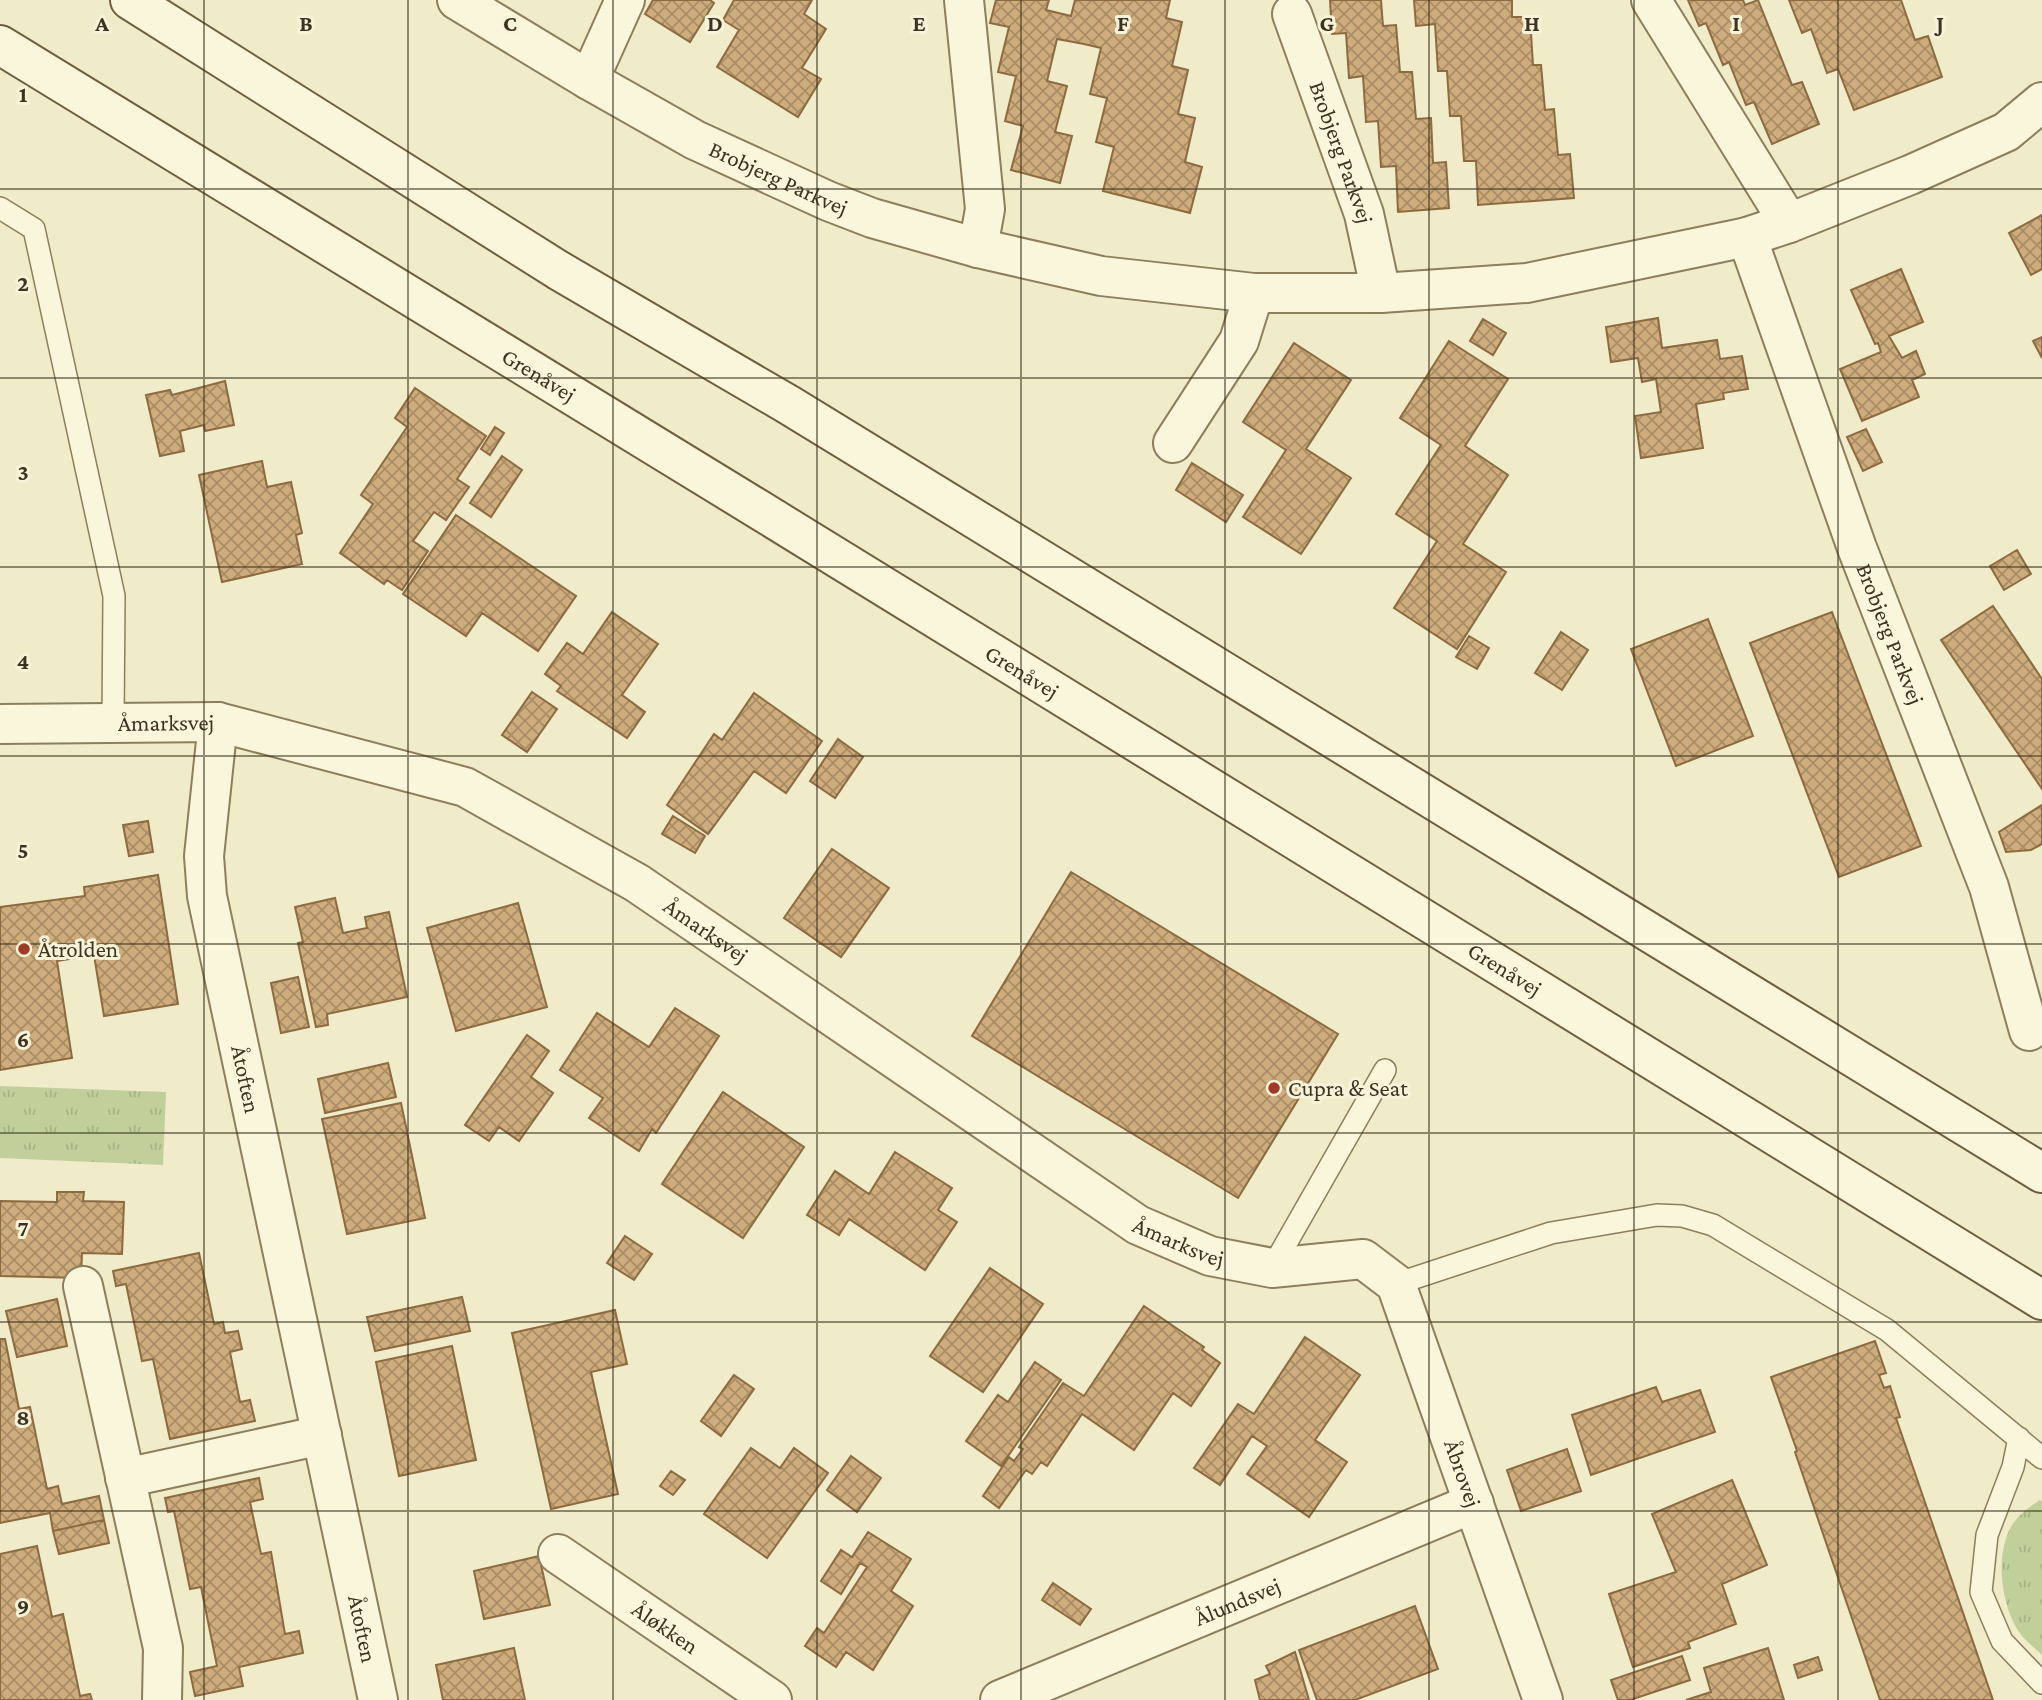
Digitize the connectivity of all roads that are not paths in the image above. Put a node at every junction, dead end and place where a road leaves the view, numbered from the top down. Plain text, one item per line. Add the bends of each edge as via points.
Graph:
1 (130, 0) edge
2 (457, 0) edge
3 (625, 0) edge
4 (964, 0) edge
5 (1651, 0) edge
6 (1292, 14) dead end
7 (0, 45) edge
8 (589, 80) junction
9 (2042, 102) edge
10 (0, 208) edge
11 (1790, 223) junction
12 (1747, 237) junction
13 (978, 248) junction
14 (1254, 293) junction
15 (1381, 293) junction
16 (1173, 443) dead end
17 (218, 722) junction
18 (113, 723) junction
19 (0, 724) edge
20 (2029, 1031) dead end
21 (1385, 1070) dead end
22 (2042, 1172) edge
23 (1272, 1268) junction
24 (1396, 1284) junction
25 (83, 1286) dead end
26 (2042, 1300) edge
27 (322, 1435) junction
28 (2019, 1438) junction
29 (2042, 1458) edge
30 (125, 1478) junction
31 (1474, 1503) junction
32 (558, 1554) dead end
33 (2042, 1683) edge
34 (162, 1700) edge
35 (378, 1700) edge
36 (772, 1700) edge
37 (1000, 1700) edge
38 (1543, 1700) edge

1 - 22 street via 558,270 789,405
2 - 8 street, Brobjerg Parkvej
3 - 8 street
4 - 13 street via 985,209
5 - 11 street
6 - 15 street, Brobjerg Parkvej via 1364,214
7 - 26 street, Grenåvej
8 - 13 street, Brobjerg Parkvej via 695,140 828,201
9 - 11 street, Brobjerg Parkvej via 2006,132
10 - 18 lane via 34,229 40,256 114,596
11 - 12 street, Brobjerg Parkvej
12 - 15 street, Brobjerg Parkvej via 1527,284
12 - 20 street, Brobjerg Parkvej via 1857,548 1989,887
13 - 14 street, Brobjerg Parkvej via 1101,276
14 - 15 street, Brobjerg Parkvej
14 - 16 street via 1239,341
17 - 18 street, Åmarksvej
17 - 23 street, Åmarksvej via 465,787 637,883 1138,1225 1210,1256
17 - 27 street, Åtoften via 204,856 207,896
18 - 19 street, Åmarksvej
21 - 23 lane
23 - 24 street, Åmarksvej via 1363,1259
24 - 28 lane via 1551,1233 1657,1215 1682,1216 1713,1225 1887,1330
24 - 31 street, Åbrovej
25 - 30 street
27 - 30 street
27 - 35 street, Åtoften
28 - 29 lane
28 - 33 lane via 1987,1535 1981,1592 2003,1641
30 - 34 street via 163,1648
31 - 37 street, Ålundsvej
31 - 38 street, Åbrovej
32 - 36 street, Åløkken

